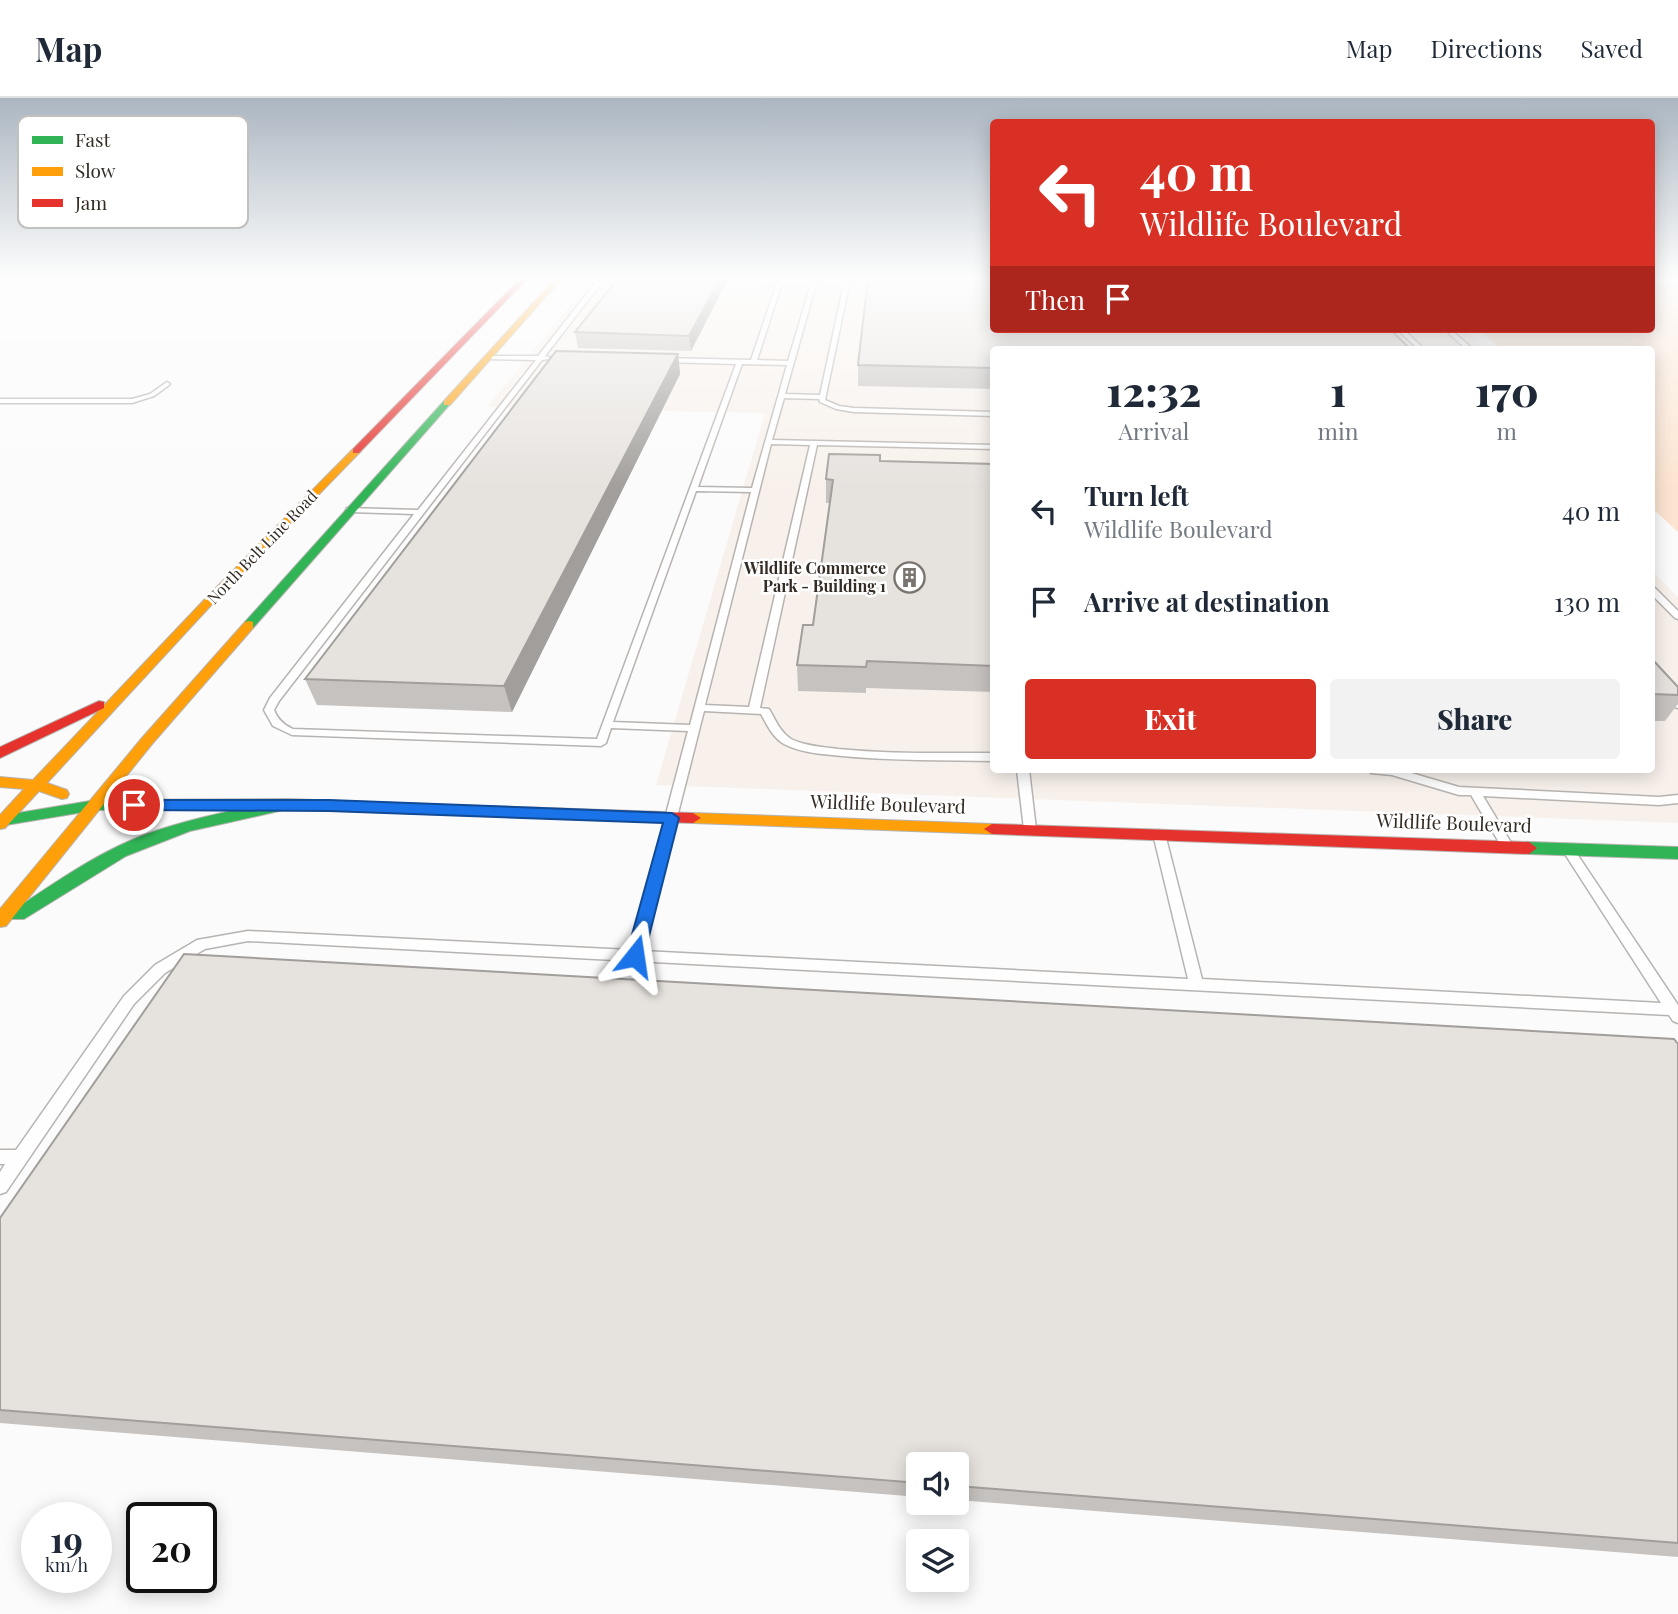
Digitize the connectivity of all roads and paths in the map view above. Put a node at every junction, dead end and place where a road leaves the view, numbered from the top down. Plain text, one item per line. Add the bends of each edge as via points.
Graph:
1 (457, 348) edge
2 (496, 348) edge
3 (551, 348) edge
4 (758, 348) edge
5 (795, 348) edge
6 (833, 348) edge
7 (488, 357) junction
8 (543, 358) junction
9 (556, 358) edge
10 (648, 360) edge
11 (740, 362) junction
12 (753, 362) junction
13 (791, 363) junction
14 (167, 384) dead end
15 (781, 396) junction
16 (822, 397) junction
17 (0, 401) edge
18 (990, 414) edge
19 (768, 442) junction
20 (814, 443) junction
21 (990, 447) edge
22 (694, 489) junction
23 (755, 490) junction
24 (349, 510) junction
25 (421, 512) junction
26 (1655, 593) edge
27 (1678, 616) edge
28 (1655, 680) edge
29 (122, 694) junction
30 (1678, 705) edge
31 (698, 708) junction
32 (754, 710) junction
33 (607, 725) junction
34 (694, 728) junction
35 (0, 752) edge
36 (990, 757) edge
37 (1023, 773) edge
38 (1398, 773) edge
39 (0, 782) edge
40 (36, 785) junction
41 (1475, 792) junction
42 (1678, 799) edge
43 (288, 804) junction
44 (96, 805) junction
45 (672, 818) junction
46 (1, 822) edge
47 (1030, 829) junction
48 (1159, 834) junction
49 (1507, 846) junction
50 (1567, 848) junction
51 (1678, 853) edge
52 (0, 921) edge
53 (0, 927) edge
54 (635, 956) junction
55 (1197, 985) junction
56 (1676, 1013) edge
57 (0, 1157) edge
58 (20, 1157) junction
59 (0, 1186) edge

1 - 29 main road, North Belt Line Road
2 - 7 main road, North Belt Line Road
3 - 8 lane
4 - 12 lane
5 - 13 lane
6 - 16 lane
7 - 8 lane
7 - 24 main road, North Belt Line Road
8 - 9 lane
8 - 25 lane
10 - 11 lane
11 - 12 lane
11 - 22 lane
12 - 13 lane
13 - 15 lane
14 - 17 lane via 132,401
15 - 16 lane
15 - 19 lane
16 - 18 lane via 827,405 854,410
19 - 20 lane
19 - 23 lane
20 - 21 lane
20 - 32 lane
22 - 23 lane
22 - 33 lane
23 - 31 lane
24 - 25 lane
24 - 44 main road, North Belt Line Road
25 - 33 lane via 274,700 269,710 272,720 292,732 601,743
26 - 27 lane
28 - 30 lane
29 - 35 main road
29 - 40 main road, North Belt Line Road
31 - 32 lane
31 - 34 lane
32 - 36 lane via 765,711 787,741 804,749
33 - 34 lane
34 - 45 lane
37 - 47 lane
38 - 41 lane
39 - 40 main road
40 - 44 main road
40 - 46 main road, North Belt Line Road
41 - 42 lane
41 - 49 lane
43 - 44 main road, Wildlife Boulevard
43 - 45 main road, Wildlife Boulevard
43 - 53 main road via 140,843 99,862
44 - 46 main road
44 - 52 main road, North Belt Line Road
45 - 47 main road, Wildlife Boulevard
45 - 54 lane
47 - 48 main road, Wildlife Boulevard
48 - 49 main road, Wildlife Boulevard
48 - 55 lane
49 - 50 main road, Wildlife Boulevard
50 - 51 main road, Wildlife Boulevard
50 - 56 lane
54 - 55 lane
54 - 58 lane via 248,936 202,944 159,969 129,1000
55 - 56 lane
57 - 58 lane
58 - 59 lane

